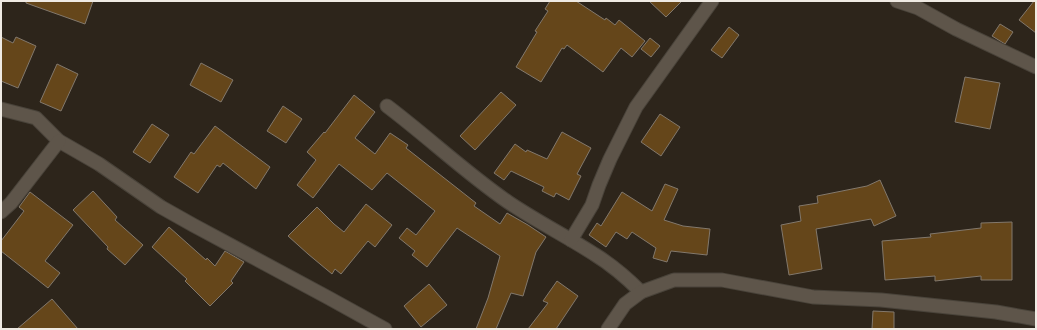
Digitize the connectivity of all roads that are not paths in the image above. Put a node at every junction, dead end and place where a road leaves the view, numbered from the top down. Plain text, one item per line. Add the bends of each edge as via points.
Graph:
1 (712, 1) edge
2 (897, 1) edge
3 (1036, 67) edge
4 (387, 106) dead end
5 (1, 108) edge
6 (59, 141) junction
7 (1, 212) edge
8 (571, 240) junction
9 (641, 292) junction
10 (1036, 319) edge
11 (385, 329) edge
12 (608, 329) edge

1 - 8 street via 636,107 610,159 592,205
2 - 3 street via 918,8
4 - 8 street via 509,202
5 - 6 street via 36,118
6 - 7 street via 11,203
6 - 11 street via 99,164 161,207
8 - 9 street via 622,274
9 - 10 street via 674,280 722,280 813,297 881,300 996,312
9 - 12 street via 625,304

